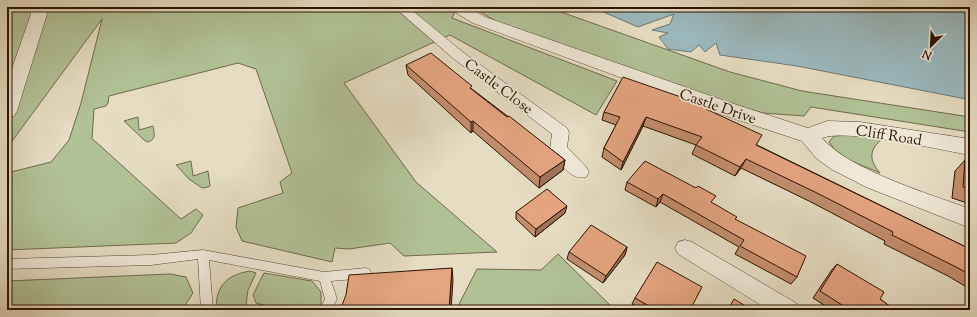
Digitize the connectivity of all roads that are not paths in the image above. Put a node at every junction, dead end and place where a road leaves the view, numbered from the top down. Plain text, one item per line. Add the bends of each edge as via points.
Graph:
1 (400, 7) edge
2 (457, 7) edge
3 (41, 9) edge
4 (7, 111) edge
5 (809, 136) junction
6 (970, 147) edge
7 (580, 172) dead end
8 (970, 219) edge
9 (685, 248) dead end
10 (203, 254) junction
11 (7, 264) edge
12 (366, 273) edge
13 (324, 276) junction
14 (207, 310) edge
15 (325, 310) edge
16 (788, 310) edge

1 - 7 street, Castle Close via 459,56 561,132 558,149
2 - 5 street, Castle Drive via 479,20 519,35
3 - 4 street
5 - 6 street, Cliff Road via 827,128 860,130
5 - 8 street via 823,153 838,163 874,181
9 - 16 street
10 - 11 lane via 152,260
10 - 13 lane
10 - 14 lane
12 - 13 lane
13 - 15 lane via 331,299

